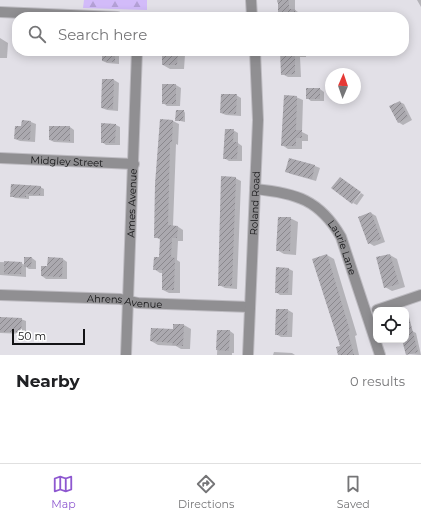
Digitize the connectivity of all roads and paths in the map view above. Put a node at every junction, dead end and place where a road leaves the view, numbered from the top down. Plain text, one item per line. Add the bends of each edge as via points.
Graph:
1 (251, 0) edge
2 (0, 12) edge
3 (252, 12) edge
4 (12, 13) edge
5 (137, 56) edge
6 (255, 56) edge
7 (0, 158) edge
8 (134, 164) junction
9 (255, 189) junction
10 (0, 295) edge
11 (421, 295) edge
12 (128, 301) junction
13 (250, 307) junction
14 (385, 307) edge
15 (373, 311) edge
16 (378, 343) edge
17 (126, 355) edge
18 (248, 355) edge
19 (380, 355) edge

1 - 3 street
2 - 4 street
5 - 8 street, Ames Avenue
6 - 9 street, Roland Road via 258,120
7 - 8 street, Midgley Street
8 - 12 street, Ames Avenue
9 - 13 street, Roland Road
9 - 15 street, Laurie Lane via 301,198 326,216 341,237
10 - 12 street, Ahrens Avenue
11 - 14 street
12 - 13 street, Ahrens Avenue
12 - 17 street, Ames Avenue
13 - 18 street, Roland Road
16 - 19 street, Laurie Lane

